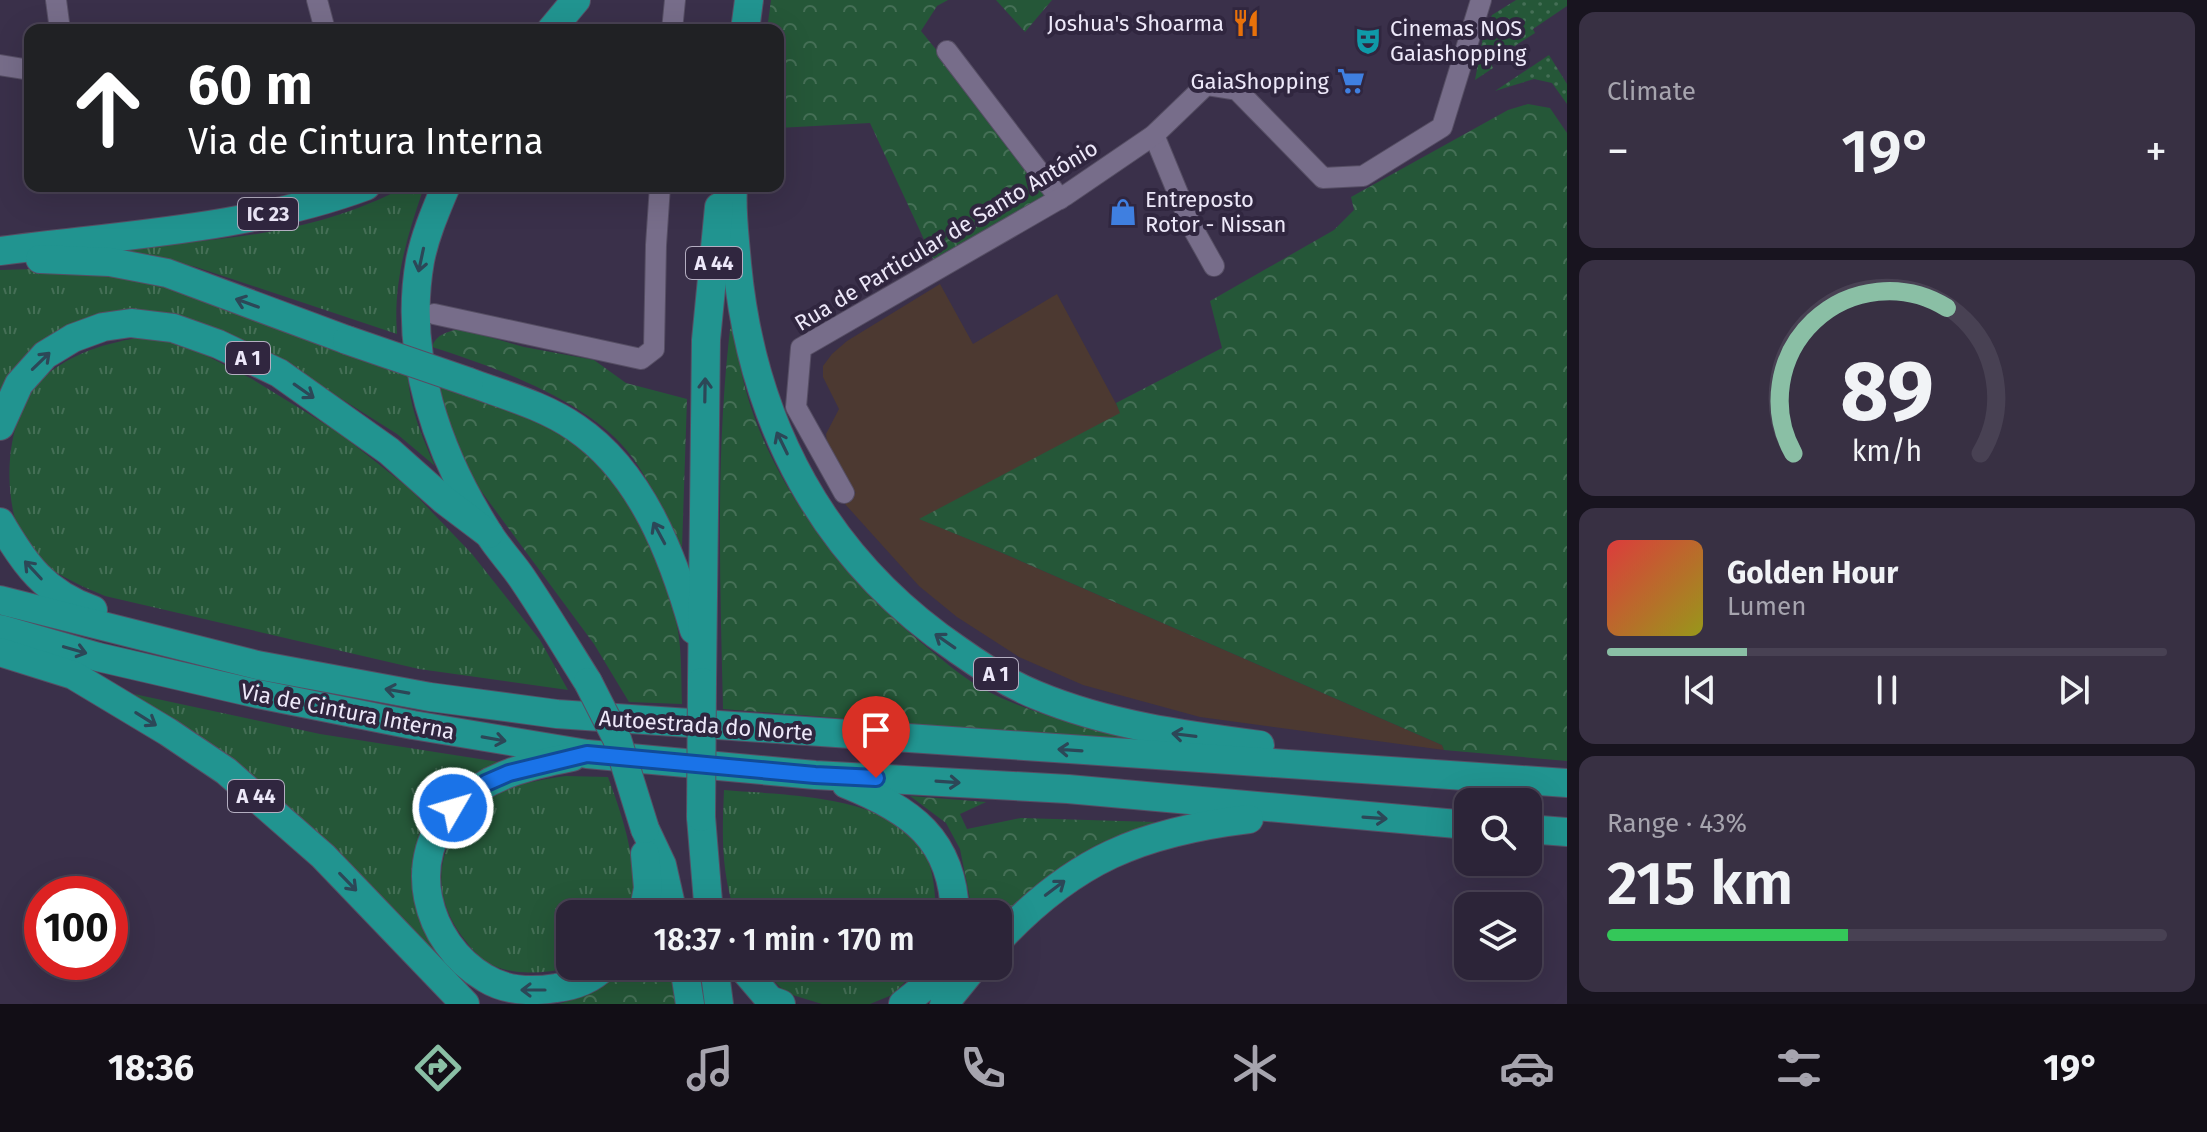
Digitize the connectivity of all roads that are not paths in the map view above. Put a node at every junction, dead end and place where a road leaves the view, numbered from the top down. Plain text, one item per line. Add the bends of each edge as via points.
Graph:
1 (56, 0) edge
2 (317, 0) edge
3 (576, 0) edge
4 (675, 0) edge
5 (749, 0) edge
6 (1481, 0) edge
7 (59, 24) edge
8 (323, 24) edge
9 (556, 24) edge
10 (673, 24) edge
11 (746, 24) edge
12 (947, 51) dead end
13 (0, 65) edge
14 (24, 69) edge
15 (1154, 135) junction
16 (349, 192) edge
17 (444, 192) edge
18 (660, 192) edge
19 (720, 192) edge
20 (733, 192) edge
21 (1060, 199) junction
22 (0, 251) edge
23 (0, 260) edge
24 (1214, 266) dead end
25 (434, 314) dead end
26 (0, 426) edge
27 (844, 493) dead end
28 (0, 522) edge
29 (489, 534) junction
30 (0, 600) edge
31 (0, 629) edge
32 (0, 652) edge
33 (257, 665) junction
34 (702, 671) junction
35 (587, 754) junction
36 (815, 775) junction
37 (1567, 782) edge
38 (1318, 813) junction
39 (1454, 824) edge
40 (645, 829) junction
41 (1542, 830) edge
42 (1567, 832) edge
43 (706, 877) junction
44 (646, 900) edge
45 (670, 900) edge
46 (708, 900) edge
47 (713, 900) edge
48 (955, 900) edge
49 (1012, 926) edge
50 (583, 980) edge
51 (686, 980) edge
52 (716, 980) edge
53 (753, 980) edge
54 (929, 980) edge
55 (964, 980) edge
56 (465, 1004) edge
57 (690, 1004) edge
58 (719, 1004) edge
59 (781, 1004) edge
60 (903, 1004) edge
61 (944, 1004) edge

1 - 7 street
2 - 8 street
3 - 9 highway
4 - 10 street
5 - 11 highway
6 - 15 street, Rua de Particular de Santo António via 1442,127 1363,176 1323,178 1237,90 1206,85
12 - 21 street
13 - 14 street
15 - 21 street, Rua de Particular de Santo António
15 - 24 street
16 - 22 highway, IC 23 via 231,222
17 -> 29 highway via 421,257 418,352 437,432
18 - 25 street via 654,349 641,359
34 -> 19 highway, A 44 via 706,340
37 -> 20 highway, A 1 via 1124,724 1033,694 937,636 857,562 813,501 778,435 741,306
21 - 27 street, Rua de Particular de Santo António via 801,348 796,407
34 -> 23 highway, bridge via 664,540 608,454 575,427 469,382 167,273 110,262
26 -> 29 highway, A 1 via 19,384 45,355 73,338 131,323 173,328 279,373 389,451
33 -> 28 highway, A 1 via 67,601 18,555
29 - 40 highway, bridge via 588,682 617,739
30 - 33 highway, Autoestrada do Norte / A 1
31 -> 35 highway, Via de Cintura Interna via 258,694
32 -> 56 highway, A 44 via 73,675 226,771 323,856
37 -> 33 highway, Autoestrada do Norte / A 1 via 557,714
34 - 43 highway, A 44, bridge
35 - 36 highway, Via de Cintura Interna
50 -> 35 highway via 537,991 511,989 486,979 468,966 435,925 425,882 431,845 465,797 509,773
36 -> 38 highway, Autoestrada do Norte via 1068,789
36 - 48 highway via 882,798 933,837 946,861
38 -> 39 highway, Autoestrada do Norte
49 -> 38 highway via 1054,887 1099,858 1152,837 1195,825
40 - 44 highway
40 - 45 highway via 662,865
41 - 42 highway
43 - 46 highway, A 44
43 - 47 highway
51 - 57 highway
52 - 58 highway
53 - 59 highway via 770,1000
54 - 60 highway
55 - 61 highway

